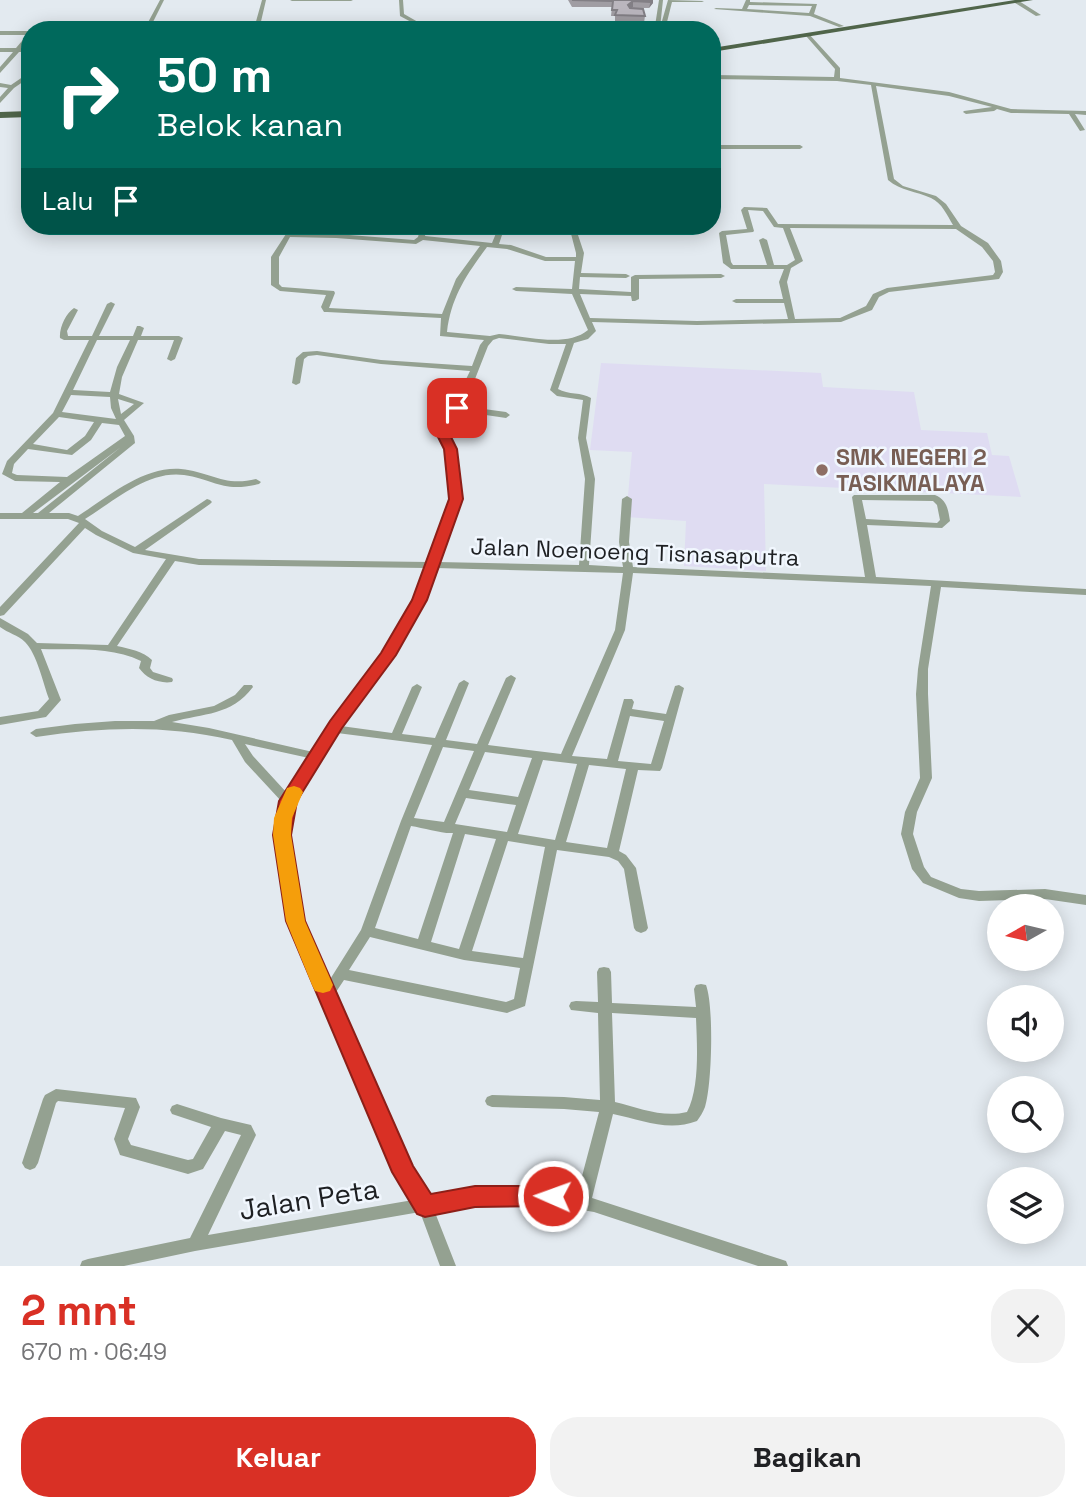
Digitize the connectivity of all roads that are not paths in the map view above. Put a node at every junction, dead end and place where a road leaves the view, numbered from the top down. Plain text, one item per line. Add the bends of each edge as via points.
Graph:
1 (162, 0) edge
2 (264, 0) edge
3 (292, 0) edge
4 (351, 0) edge
5 (401, 0) edge
6 (648, 0) edge
7 (661, 0) edge
8 (670, 0) edge
9 (690, 0) edge
10 (1028, 0) edge
11 (702, 1) edge
12 (747, 1) edge
13 (1014, 1) edge
14 (716, 9) dead end
15 (748, 11) junction
16 (646, 12) edge
17 (659, 13) junction
18 (811, 15) junction
19 (1038, 15) dead end
20 (151, 21) edge
21 (258, 21) edge
22 (414, 21) edge
23 (660, 21) edge
24 (663, 21) edge
25 (841, 26) junction
26 (0, 33) edge
27 (21, 34) edge
28 (808, 35) junction
29 (21, 45) edge
30 (721, 46) edge
31 (721, 47) edge
32 (0, 50) edge
33 (17, 50) junction
34 (21, 50) edge
35 (0, 57) edge
36 (10, 57) junction
37 (1, 69) edge
38 (721, 77) edge
39 (837, 79) junction
40 (21, 80) edge
41 (873, 83) junction
42 (0, 85) edge
43 (12, 87) junction
44 (0, 101) edge
45 (997, 108) junction
46 (21, 112) edge
47 (966, 112) dead end
48 (0, 113) edge
49 (1071, 113) junction
50 (1086, 113) edge
51 (1082, 130) dead end
52 (721, 147) edge
53 (800, 147) dead end
54 (786, 226) junction
55 (958, 227) junction
56 (499, 235) edge
57 (575, 235) edge
58 (421, 237) joint
59 (763, 240) dead end
60 (485, 244) junction
61 (495, 245) junction
62 (580, 259) junction
63 (771, 267) junction
64 (788, 267) junction
65 (577, 275) junction
66 (626, 276) dead end
67 (721, 276) dead end
68 (516, 289) dead end
69 (575, 291) junction
70 (736, 301) dead end
71 (786, 301) junction
72 (111, 304) dead end
73 (74, 310) dead end
74 (444, 316) junction
75 (589, 320) junction
76 (792, 321) junction
77 (179, 325) dead end
78 (140, 328) dead end
79 (136, 338) junction
80 (179, 338) junction
81 (490, 338) junction
82 (94, 339) junction
83 (571, 341) junction
84 (171, 359) dead end
85 (474, 369) junction
86 (296, 383) dead end
87 (68, 392) junction
88 (114, 395) junction
89 (457, 408) junction
90 (57, 414) junction
91 (506, 415) dead end
92 (99, 420) junction
93 (121, 421) junction
94 (130, 436) junction
95 (26, 446) junction
96 (101, 457) junction
97 (114, 460) junction
98 (83, 470) junction
99 (97, 473) junction
100 (69, 480) junction
101 (256, 482) dead end
102 (627, 499) dead end
103 (207, 502) dead end
104 (42, 514) junction
105 (25, 515) junction
106 (0, 516) edge
107 (81, 521) junction
108 (862, 522) junction
109 (136, 551) junction
110 (171, 559) junction
111 (433, 564) junction
112 (584, 568) junction
113 (628, 570) junction
114 (872, 580) junction
115 (937, 583) junction
116 (1086, 592) edge
117 (0, 613) edge
118 (0, 621) edge
119 (34, 646) junction
120 (111, 648) junction
121 (510, 678) dead end
122 (168, 680) dead end
123 (464, 683) dead end
124 (248, 687) dead end
125 (417, 687) dead end
126 (678, 688) dead end
127 (670, 718) junction
128 (0, 721) edge
129 (155, 725) junction
130 (334, 729) junction
131 (37, 733) dead end
132 (395, 738) junction
133 (237, 739) junction
134 (438, 744) junction
135 (479, 748) junction
136 (316, 756) junction
137 (538, 756) junction
138 (565, 759) junction
139 (584, 761) junction
140 (612, 763) junction
141 (633, 766) junction
142 (462, 793) junction
143 (288, 801) junction
144 (521, 802) junction
145 (407, 821) junction
146 (454, 830) junction
147 (507, 838) junction
148 (556, 846) junction
149 (612, 853) junction
150 (1086, 900) edge
151 (641, 928) dead end
152 (366, 931) junction
153 (423, 945) junction
154 (464, 955) junction
155 (528, 964) junction
156 (604, 972) dead end
157 (342, 974) junction
158 (701, 989) dead end
159 (327, 995) junction
160 (576, 1006) dead end
161 (607, 1009) junction
162 (703, 1013) junction
163 (492, 1101) dead end
164 (608, 1107) junction
165 (177, 1110) dead end
166 (221, 1124) junction
167 (30, 1163) dead end
168 (583, 1202) junction
169 (425, 1206) junction
170 (195, 1244) junction
171 (88, 1266) edge
172 (447, 1266) edge
173 (780, 1266) edge

1 - 20 street
2 - 21 street
3 - 4 street
5 - 22 street via 401,14
6 - 7 street
7 - 17 street
8 - 9 street
8 - 24 street
9 - 11 street
10 - 13 main road
12 - 15 street via 744,9
12 - 18 street via 815,5
13 - 19 street
13 - 25 main road
13 - 28 main road
14 - 15 street
15 - 18 street
16 - 17 street
17 - 23 street
18 - 25 street
25 - 30 main road
26 - 27 street
28 - 31 main road
28 - 39 street via 838,69
29 - 33 street
32 - 33 street
33 - 34 street
33 - 36 street
35 - 36 street
36 - 37 street
38 - 39 street
39 - 41 street
40 - 43 street
41 - 45 street via 956,95
41 - 55 street via 891,180 934,197
42 - 43 street
43 - 44 street
45 - 47 street
45 - 49 street
46 - 48 main road
49 - 50 street
49 - 51 street
52 - 53 street
54 - 55 street
54 - 63 street via 774,226 764,208 744,208 751,231 722,236 729,265
54 - 64 street via 799,261
55 - 76 street via 985,245 997,261 996,277 887,290 876,296 869,309 849,318
56 - 61 street
57 - 62 street
58 - 60 street
58 - 74 street via 415,242 288,235 275,257 275,285 331,293 325,307 329,310
59 - 63 street
60 - 61 street
60 - 74 street via 460,279
61 - 62 street via 537,257
62 - 65 street
63 - 64 street
64 - 71 street via 783,282
65 - 66 street
65 - 69 street
67 - 69 street via 636,277 634,297
68 - 69 street
69 - 75 street
70 - 71 street
71 - 76 street
72 - 82 street
73 - 82 street via 62,336
74 - 81 street via 443,334
75 - 76 street
75 - 83 street via 590,335
77 - 80 street
78 - 79 street
79 - 80 street
79 - 82 street
79 - 88 street
80 - 84 street
81 - 83 street
81 - 85 street
82 - 87 street
83 - 112 street via 554,390 587,398 582,438 590,479
85 - 86 street via 310,353 300,358
85 - 89 street
87 - 88 street
87 - 90 street
88 - 93 street
88 - 93 street via 140,404
89 - 91 street
89 - 111 street via 443,435 450,449 456,499
90 - 92 street
90 - 95 street
92 - 93 street
92 - 95 street via 88,438 69,453
93 - 94 street
94 - 96 street
94 - 97 street via 129,447
95 - 100 street via 7,467 9,476
96 - 97 street
96 - 98 street
97 - 99 street
98 - 99 street
98 - 100 street
99 - 104 street
100 - 105 street
101 - 107 street via 223,485 181,472 163,472
102 - 113 street via 624,542
103 - 109 street
104 - 105 street, Jalan Noenoeng Tisnasaputra
104 - 107 street, Jalan Noenoeng Tisnasaputra
105 - 106 street, Jalan Noenoeng Tisnasaputra
107 - 109 street, Jalan Noenoeng Tisnasaputra
107 - 117 street
108 - 108 street via 939,526 945,521 942,504 935,498 863,495 858,497
108 - 114 street
109 - 110 street, Jalan Noenoeng Tisnasaputra
110 - 111 street, Jalan Noenoeng Tisnasaputra via 261,565
110 - 120 street
111 - 112 street, Jalan Noenoeng Tisnasaputra
111 - 130 street via 420,600 388,655
112 - 113 street, Jalan Noenoeng Tisnasaputra
113 - 114 street, Jalan Noenoeng Tisnasaputra
113 - 138 street via 620,630
114 - 115 street, Jalan Noenoeng Tisnasaputra
115 - 116 street, Jalan Noenoeng Tisnasaputra
115 - 150 street via 922,681 926,778 907,834 913,859 927,880 959,893 1045,894
118 - 119 street
119 - 120 street
119 - 128 street via 55,700 42,714
120 - 122 street via 135,653 147,660 144,668 149,674
121 - 135 street
123 - 134 street
124 - 129 street via 233,704
125 - 132 street
126 - 127 street
127 - 140 street via 627,707
127 - 141 street via 656,768
129 - 131 street
129 - 133 street
130 - 132 street
130 - 136 street
132 - 134 street
133 - 136 street
133 - 143 street
134 - 135 street
134 - 145 street
135 - 137 street
135 - 142 street
136 - 143 street
137 - 138 street
137 - 144 street
138 - 139 street
139 - 140 street
139 - 148 street
140 - 141 street
141 - 149 street
142 - 144 street
142 - 146 street
143 - 159 street via 282,835 296,921
144 - 147 street
145 - 146 street
145 - 152 street
146 - 147 street
146 - 153 street
147 - 148 street
147 - 154 street
148 - 149 street
148 - 155 street
149 - 151 street via 630,868
152 - 153 street
152 - 157 street
153 - 154 street
154 - 155 street
155 - 157 street via 520,1002 507,1008
156 - 161 street
157 - 159 street
158 - 162 street
159 - 169 street via 404,1172
160 - 161 street
161 - 162 street
161 - 164 street
162 - 164 street via 699,1110 692,1117 665,1121
163 - 164 street
164 - 168 street
165 - 166 street
166 - 167 street via 198,1164 188,1167 125,1150 121,1139 131,1102 56,1095 50,1099
166 - 170 street via 246,1129 249,1135
168 - 169 street, Jalan Peta via 528,1194 475,1196
168 - 173 street, Jalan Peta
169 - 170 street, Jalan Peta
169 - 172 street
170 - 171 street, Jalan Peta

